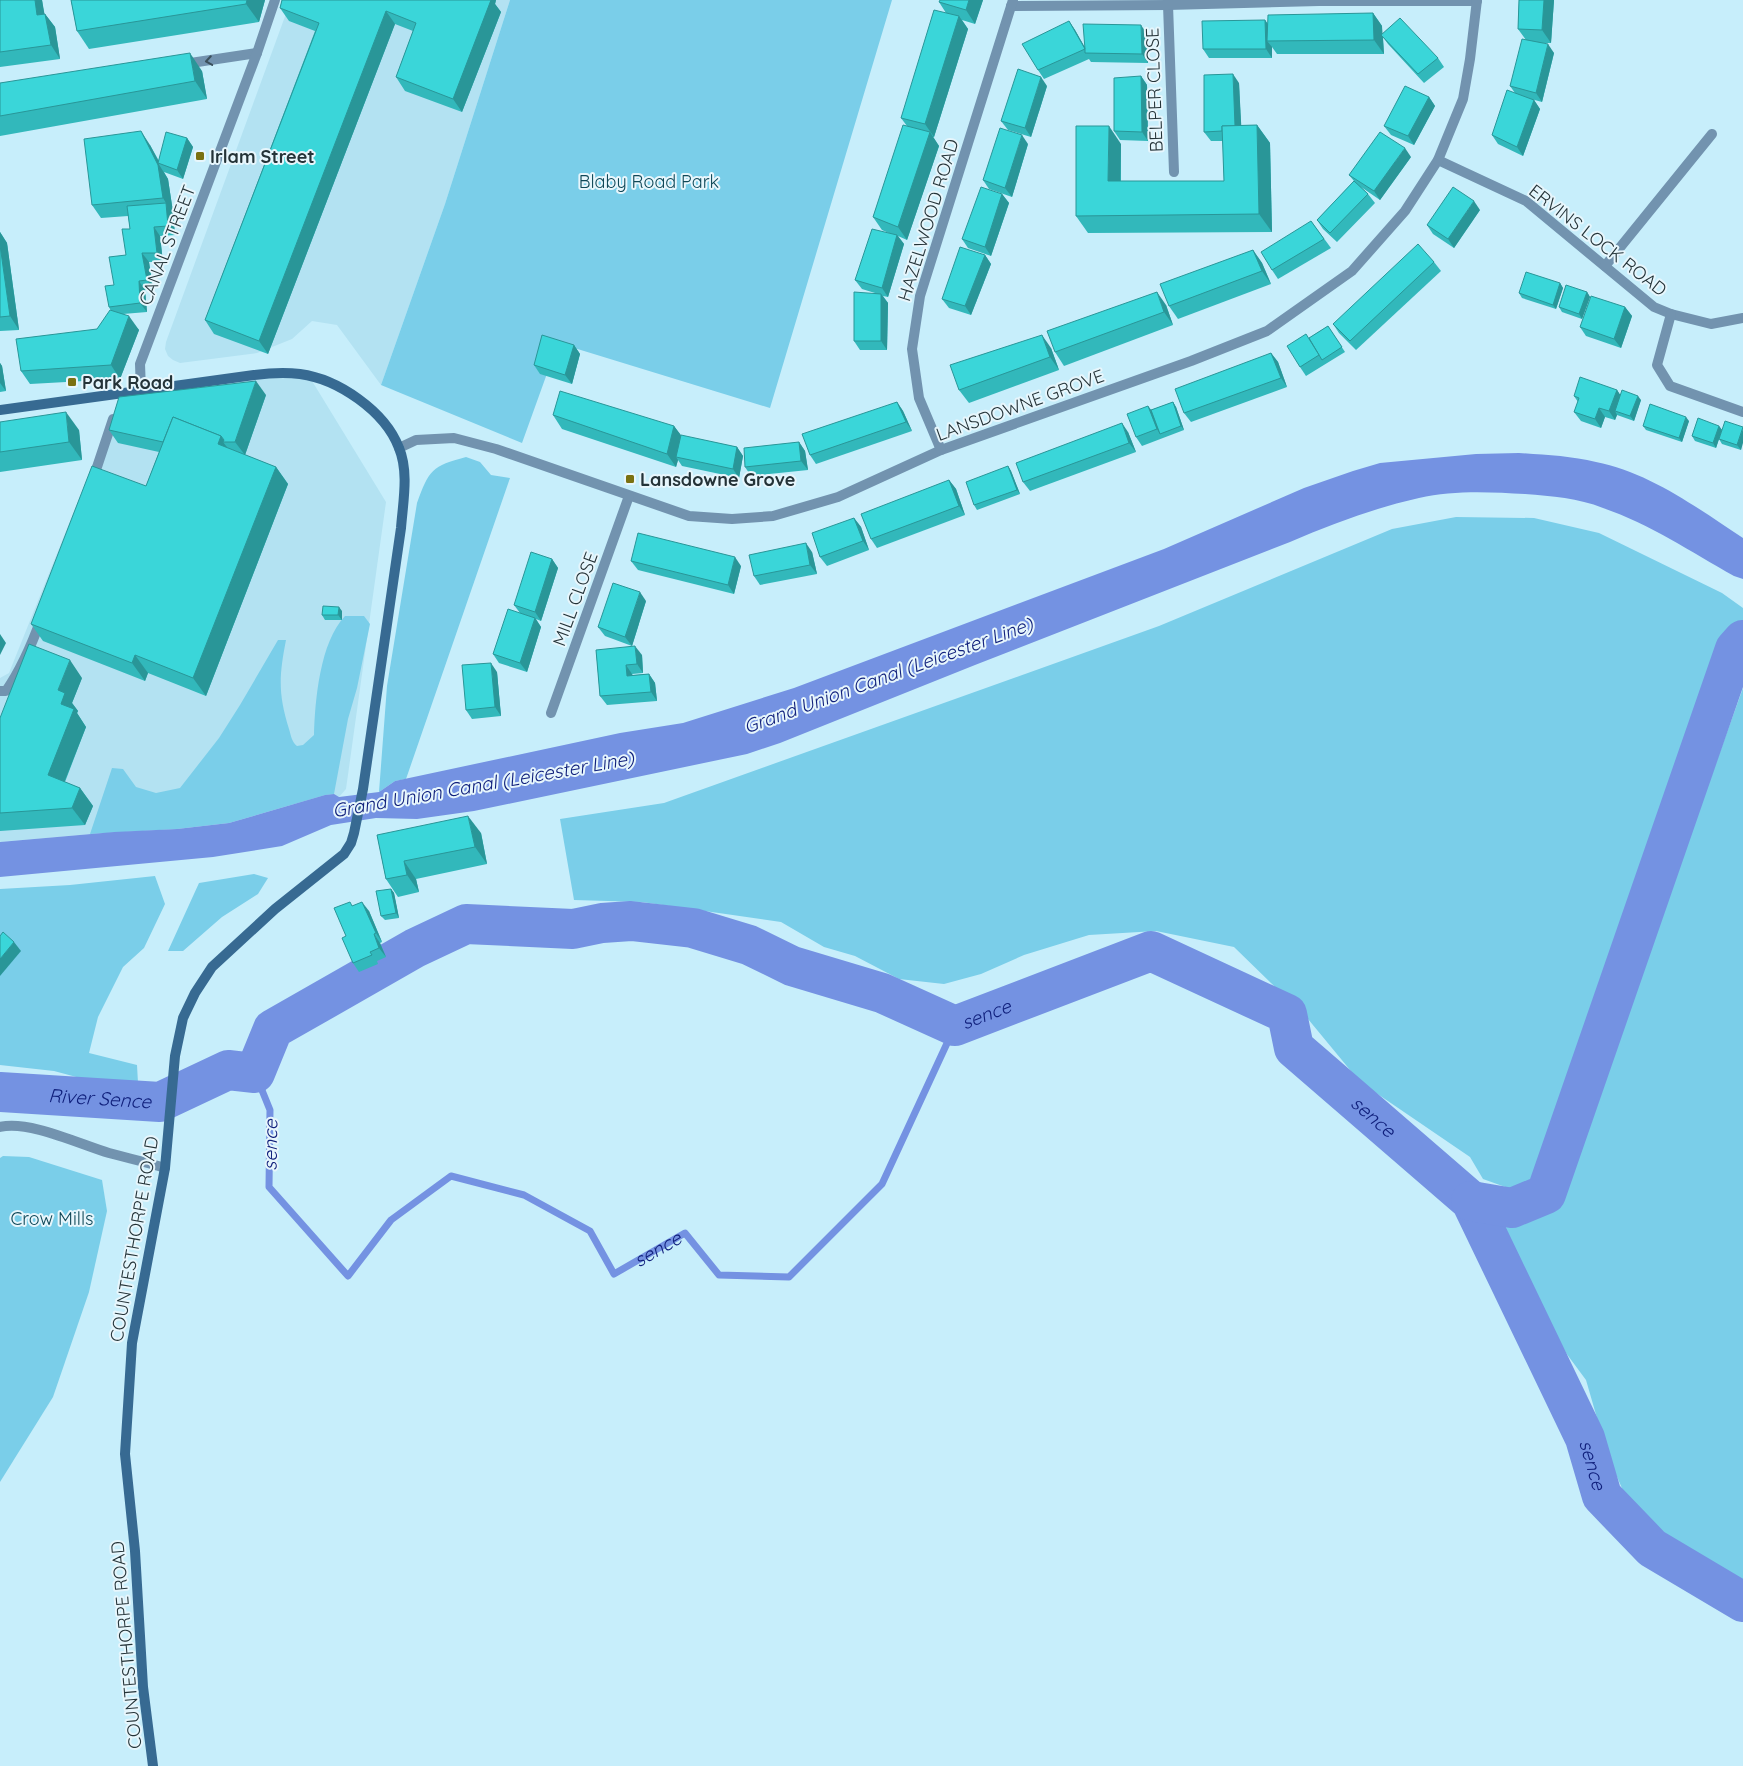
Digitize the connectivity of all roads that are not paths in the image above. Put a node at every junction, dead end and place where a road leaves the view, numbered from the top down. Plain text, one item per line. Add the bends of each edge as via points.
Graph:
1 (275, 0) edge
2 (1319, 0) edge
3 (1477, 1) edge
4 (1012, 3) edge
5 (1168, 5) junction
6 (257, 53) junction
7 (172, 66) edge
8 (1712, 134) dead end
9 (1438, 160) junction
10 (1174, 172) dead end
11 (1606, 266) junction
12 (1671, 314) junction
13 (1743, 318) edge
14 (141, 390) junction
15 (118, 403) junction
16 (0, 410) edge
17 (1743, 412) edge
18 (399, 448) junction
19 (941, 450) junction
20 (91, 486) edge
21 (629, 496) junction
22 (46, 605) edge
23 (0, 691) edge
24 (552, 712) dead end
25 (0, 1127) edge
26 (165, 1168) junction
27 (153, 1766) edge

1 - 6 street, CANAL STREET
2 - 3 street
2 - 5 street
3 - 9 street, LANSDOWNE GROVE via 1462,99
4 - 5 street
4 - 19 street, HAZELWOOD ROAD via 920,296 912,349 919,398
5 - 10 street, BELPER CLOSE
6 -> 7 street
6 - 14 street, CANAL STREET via 140,364
8 - 11 street
9 - 11 street, ERVINS LOCK ROAD via 1526,201
9 - 19 street, LANSDOWNE GROVE via 1405,211 1352,271 1267,331
11 - 12 street, ERVINS LOCK ROAD via 1654,307
12 - 13 street, ERVINS LOCK ROAD via 1711,324
12 - 17 street via 1657,365 1670,386
14 - 15 street
14 - 18 street via 268,373 300,374 334,384 361,401 379,417
15 - 16 street
15 - 20 street
18 - 21 street, LANSDOWNE GROVE via 416,440 436,438 474,442
18 - 26 street, COUNTESTHORPE ROAD via 404,485 401,528 354,834 344,854 275,909 212,967 195,993 183,1018 175,1056
19 - 21 street, LANSDOWNE GROVE via 838,497 773,516 732,519 689,516
21 - 24 street, MILL CLOSE
22 - 23 street via 29,651 6,691
25 - 26 street via 13,1125 35,1129
26 - 27 street, COUNTESTHORPE ROAD via 132,1343 124,1454 135,1550 143,1687

